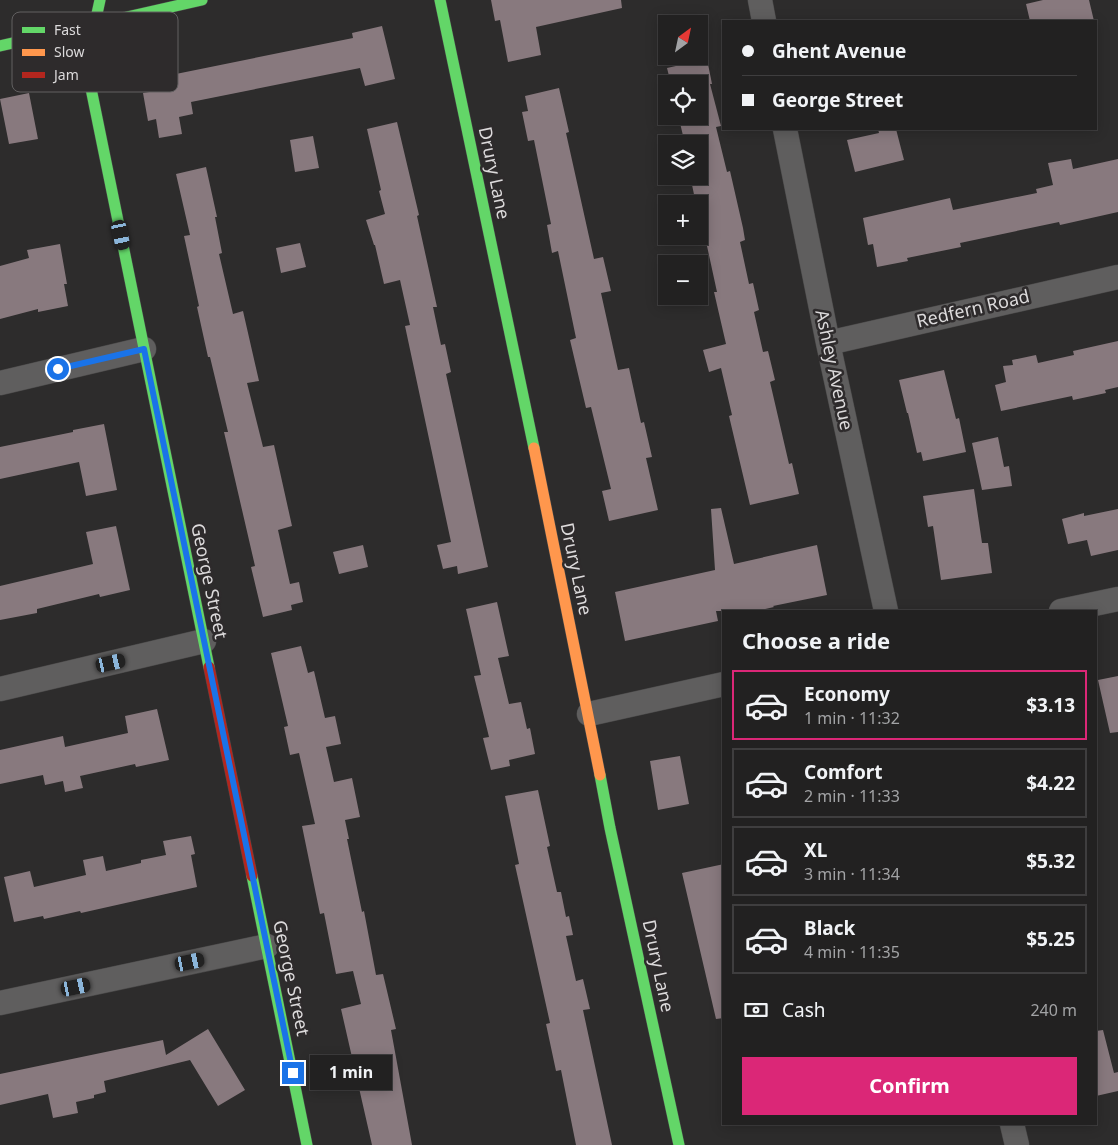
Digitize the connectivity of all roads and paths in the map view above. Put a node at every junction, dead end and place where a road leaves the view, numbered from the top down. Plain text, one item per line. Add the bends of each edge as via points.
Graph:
1 (202, 0) edge
2 (440, 0) edge
3 (760, 0) edge
4 (148, 12) edge
5 (764, 20) edge
6 (92, 92) edge
7 (785, 130) edge
8 (1118, 277) edge
9 (828, 343) junction
10 (144, 349) junction
11 (0, 383) edge
12 (1118, 599) edge
13 (886, 610) edge
14 (1066, 610) edge
15 (204, 641) junction
16 (722, 684) edge
17 (0, 689) edge
18 (588, 714) junction
19 (267, 946) junction
20 (0, 1003) edge
21 (1012, 1125) edge
22 (307, 1145) edge
23 (679, 1145) edge
24 (1017, 1145) edge

1 - 4 street
2 - 18 street, Drury Lane
3 - 5 street
6 - 10 street, George Street
7 - 9 street, Ashley Avenue
8 - 9 street, Redfern Road
9 - 13 street, Ashley Avenue
10 - 11 street
10 - 15 street, George Street
12 - 14 street
15 - 17 street
15 - 19 street, George Street
16 - 18 street
18 - 23 street, Drury Lane
19 - 20 street
19 - 22 street, George Street
21 - 24 street

